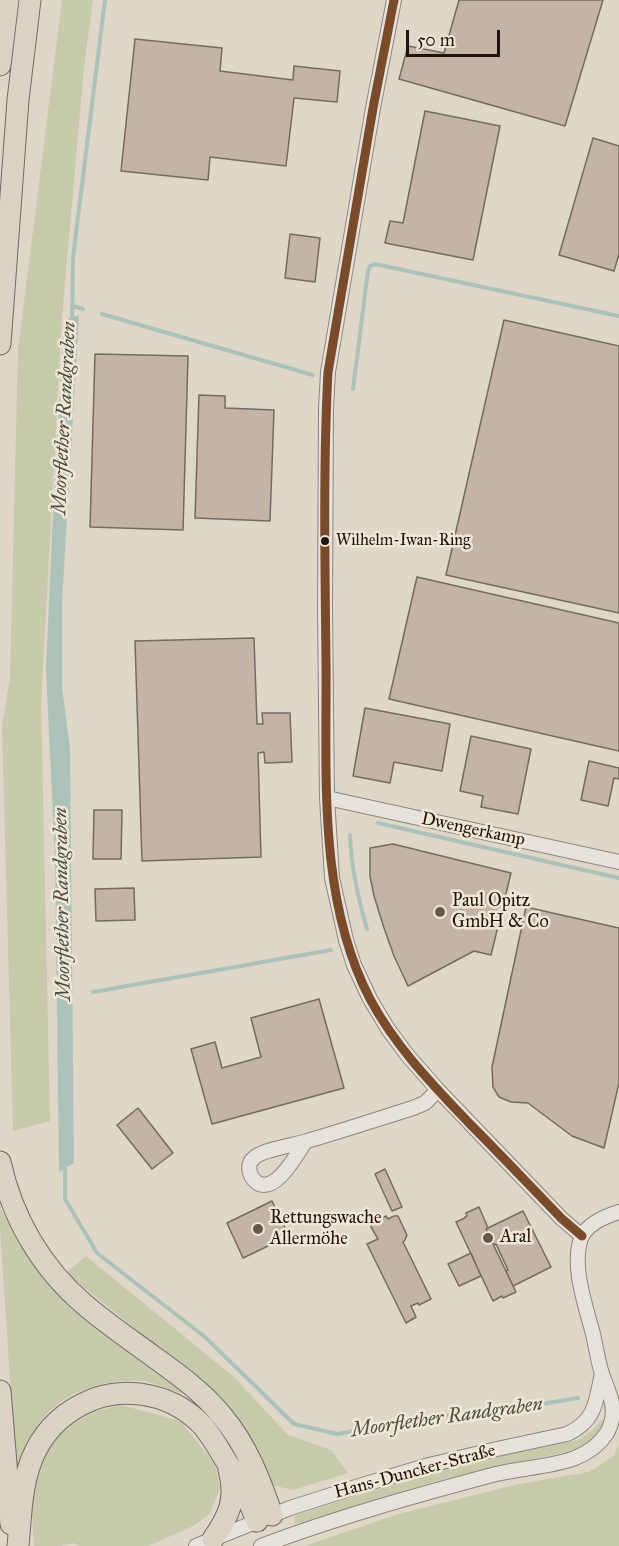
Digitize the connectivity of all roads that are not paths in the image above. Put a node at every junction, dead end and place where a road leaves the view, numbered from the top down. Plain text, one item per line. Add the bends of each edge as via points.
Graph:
1 (8, 0) edge
2 (30, 0) edge
3 (394, 0) edge
4 (0, 66) edge
5 (0, 344) edge
6 (327, 798) junction
7 (619, 862) edge
8 (438, 1090) junction
9 (305, 1142) dead end
10 (0, 1162) edge
11 (619, 1212) edge
12 (582, 1236) junction
13 (602, 1373) junction
14 (0, 1391) edge
15 (228, 1464) junction
16 (264, 1518) junction
17 (204, 1543) edge
18 (276, 1543) edge
19 (13, 1546) edge
20 (18, 1546) edge
21 (261, 1546) edge

1 - 4 highway
2 - 5 highway via 18,100
3 - 6 street via 328,372
6 - 7 street, Dwengerkamp
6 - 8 street via 332,878 354,965 388,1029
8 - 9 street via 413,1108
8 - 12 street
10 - 16 highway via 25,1231 52,1272 85,1305 192,1386 223,1417 251,1461
11 - 12 street via 600,1219
12 - 13 street, Hans-Duncker-Straße via 578,1268
13 - 16 street, Hans-Duncker-Straße via 596,1407 577,1430 429,1465
13 - 18 street, Hans-Duncker-Straße via 613,1399 614,1420 603,1438 585,1453 367,1510
14 - 19 highway
15 - 16 highway
15 - 17 highway via 232,1502 225,1520
15 - 20 highway via 203,1426 165,1400 131,1393 87,1402 59,1419 34,1453 25,1483
16 - 17 street, Hans-Duncker-Straße
16 - 18 street
18 - 21 street, Hans-Duncker-Straße

